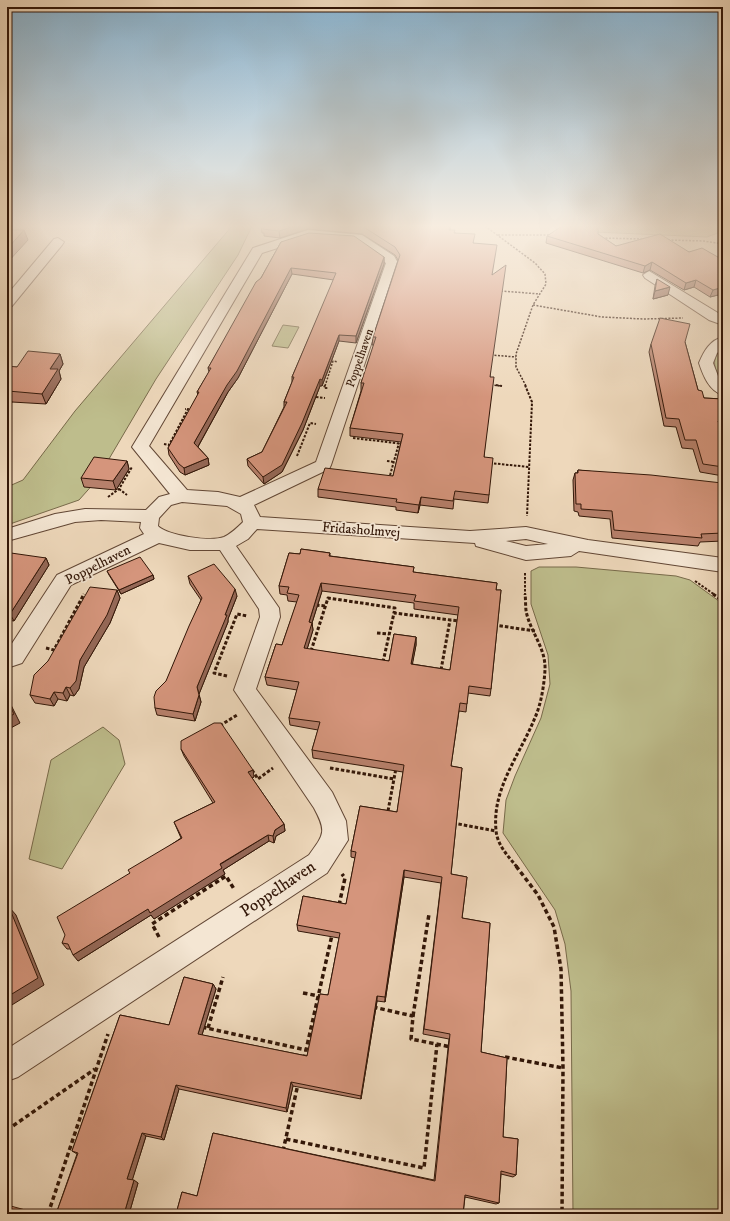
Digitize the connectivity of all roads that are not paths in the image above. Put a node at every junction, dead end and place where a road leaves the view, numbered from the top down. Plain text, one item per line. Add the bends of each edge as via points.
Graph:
1 (26, 283) edge
2 (238, 283) edge
3 (385, 283) edge
4 (662, 283) edge
5 (7, 303) edge
6 (718, 319) edge
7 (723, 341) edge
8 (723, 390) edge
9 (182, 496) junction
10 (241, 504) junction
11 (150, 516) junction
12 (252, 524) junction
13 (7, 535) edge
14 (156, 536) junction
15 (470, 537) junction
16 (225, 544) junction
17 (588, 547) junction
18 (723, 565) edge
19 (7, 660) edge
20 (7, 1066) edge

1 - 5 street
2 - 9 street, Poppelhaven via 140,447
3 - 10 street, Poppelhaven via 323,465
4 - 6 street
6 - 7 street
7 - 8 street via 711,351 706,362 711,377
9 - 10 street via 214,498
9 - 11 street via 165,501
10 - 12 street via 250,511
11 - 13 street via 98,515 47,522
11 - 14 street via 149,528
12 - 15 street, Fridasholmvej
12 - 16 street via 242,535
14 - 16 street via 190,544
14 - 19 street, Poppelhaven via 64,580 15,657
15 - 17 street, Fridasholmvej via 526,533
15 - 17 street, Fridasholmvej via 526,553
16 - 20 street, Poppelhaven via 269,608 269,619 245,690 323,800 334,821 335,840 318,864
17 - 18 street, Fridasholmvej

